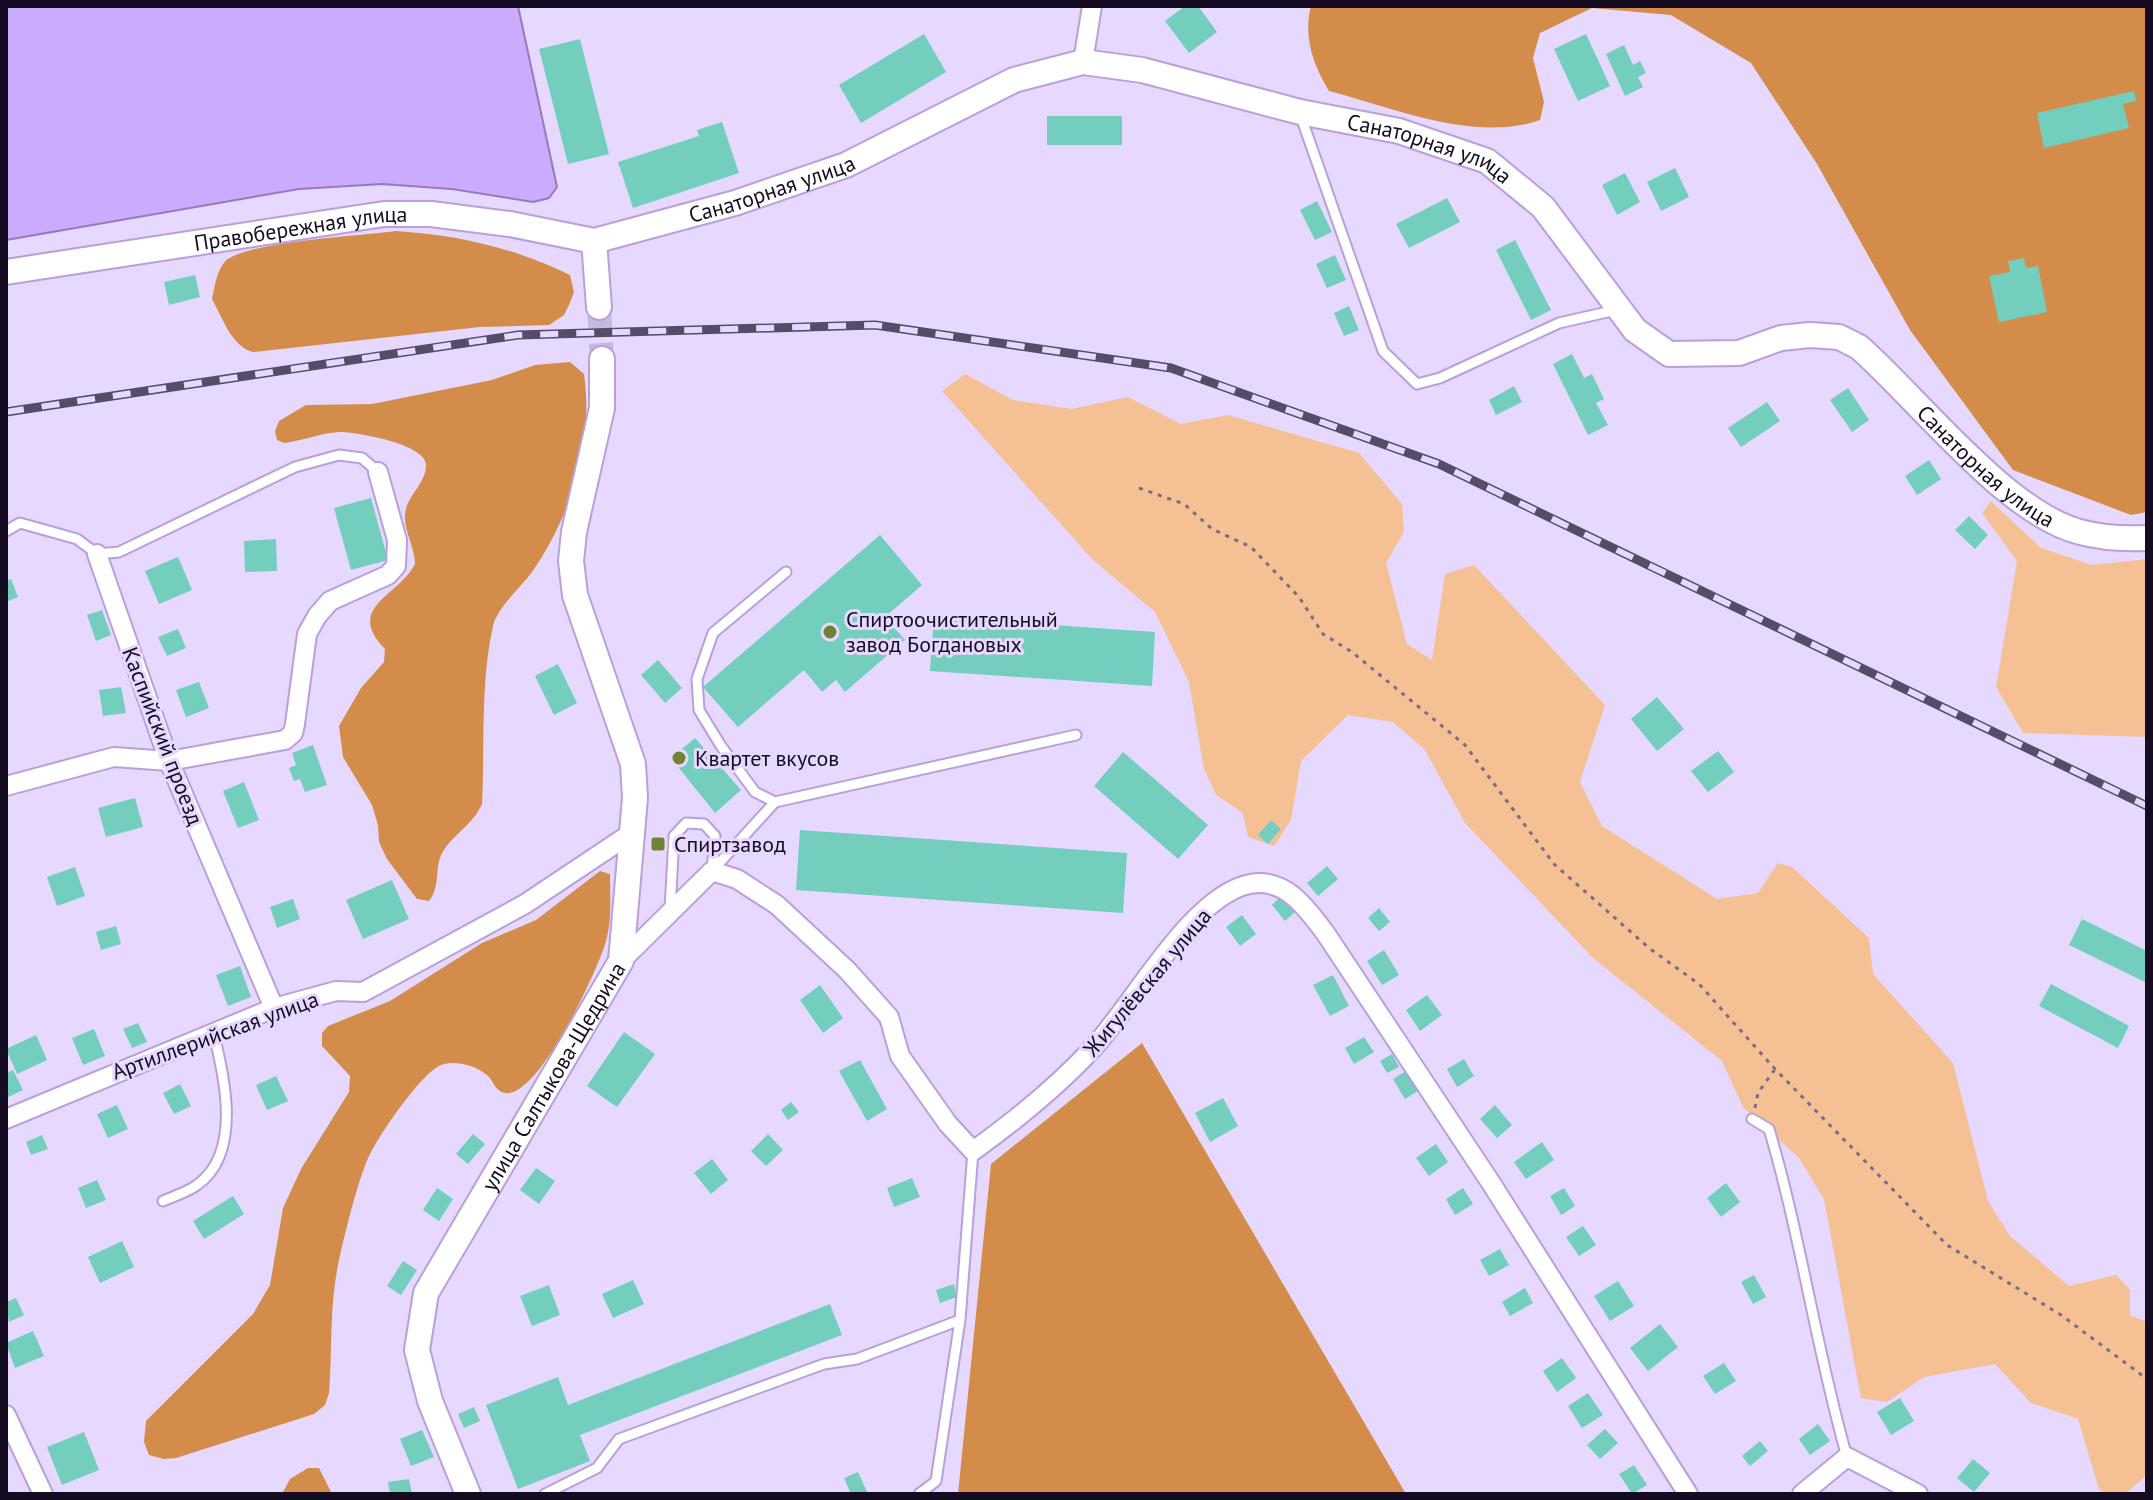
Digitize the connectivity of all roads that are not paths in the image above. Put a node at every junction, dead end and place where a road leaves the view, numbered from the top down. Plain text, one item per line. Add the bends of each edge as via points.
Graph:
1 (1092, 6) edge
2 (1083, 62) junction
3 (1300, 112) junction
4 (594, 241) junction
5 (6, 272) edge
6 (599, 307) tunnel mouth
7 (1620, 309) junction
8 (602, 359) tunnel mouth
9 (378, 472) joint
10 (6, 531) edge
11 (2147, 538) edge
12 (97, 554) junction
13 (786, 572) dead end
14 (1076, 735) dead end
15 (169, 761) junction
16 (6, 786) edge
17 (775, 802) junction
18 (630, 834) junction
19 (712, 871) junction
20 (669, 912) junction
21 (621, 961) junction
22 (274, 1008) junction
23 (213, 1031) junction
24 (6, 1119) edge
25 (1752, 1119) road end
26 (973, 1151) junction
27 (163, 1201) dead end
28 (960, 1320) junction
29 (6, 1415) edge
30 (1847, 1457) junction
31 (43, 1494) edge
32 (468, 1494) edge
33 (545, 1494) edge
34 (919, 1494) edge
35 (1688, 1494) edge
36 (1802, 1494) edge
37 (1918, 1494) edge

1 - 2 street
2 - 3 main road, Санаторная улица via 1142,70
2 - 4 main road, Санаторная улица via 1014,80 846,165 735,203
3 - 7 main road, Санаторная улица via 1399,131 1487,161 1543,207
3 - 7 lane via 1383,351 1417,384 1559,323
4 - 5 main road, Правобережная улица via 463,218 384,214
4 - 6 main road
7 - 11 main road, Санаторная улица via 1635,330 1669,354 1739,353 1781,338 1839,337 1879,364 2007,492 2040,516 2078,532
8 - 18 main road, улица Салтыкова-Щедрина via 602,408 571,561 575,595 633,764
9 - 12 lane via 362,458 339,455 295,467 138,544
9 - 15 street via 397,540 396,566 388,575 330,601 317,616 307,634 293,733 255,747
10 - 12 lane via 20,523 47,528 77,539
12 - 15 street, Каспийский проезд
13 - 17 lane via 713,633 697,679 699,710 721,746 755,792
14 - 17 lane
15 - 16 street via 114,757
15 - 22 street, Каспийский проезд
17 - 19 lane
18 - 21 main road, улица Салтыкова-Щедрина
18 - 22 street, Артиллерийская улица via 525,904 363,992 336,991
19 - 20 street
19 - 20 lane via 715,836 704,824 686,823 674,836
19 - 26 street via 737,879 777,905 847,970 889,1017 900,1056
20 - 21 street
21 - 32 main road, улица Салтыкова-Щедрина via 426,1293 417,1350 430,1401
22 - 23 street, Артиллерийская улица
23 - 24 street, Артиллерийская улица
23 - 27 lane via 224,1071 227,1110 222,1147 199,1185
25 - 30 lane via 1769,1129 1793,1208 1830,1398
26 - 28 lane
26 - 35 street, Жигулёвская улица via 1020,1117 1094,1047 1188,927 1225,892 1252,883 1275,885 1302,903 1326,934
28 - 33 lane via 619,1439 597,1468
28 - 34 lane via 936,1481
29 - 31 street
30 - 36 street
30 - 37 street

